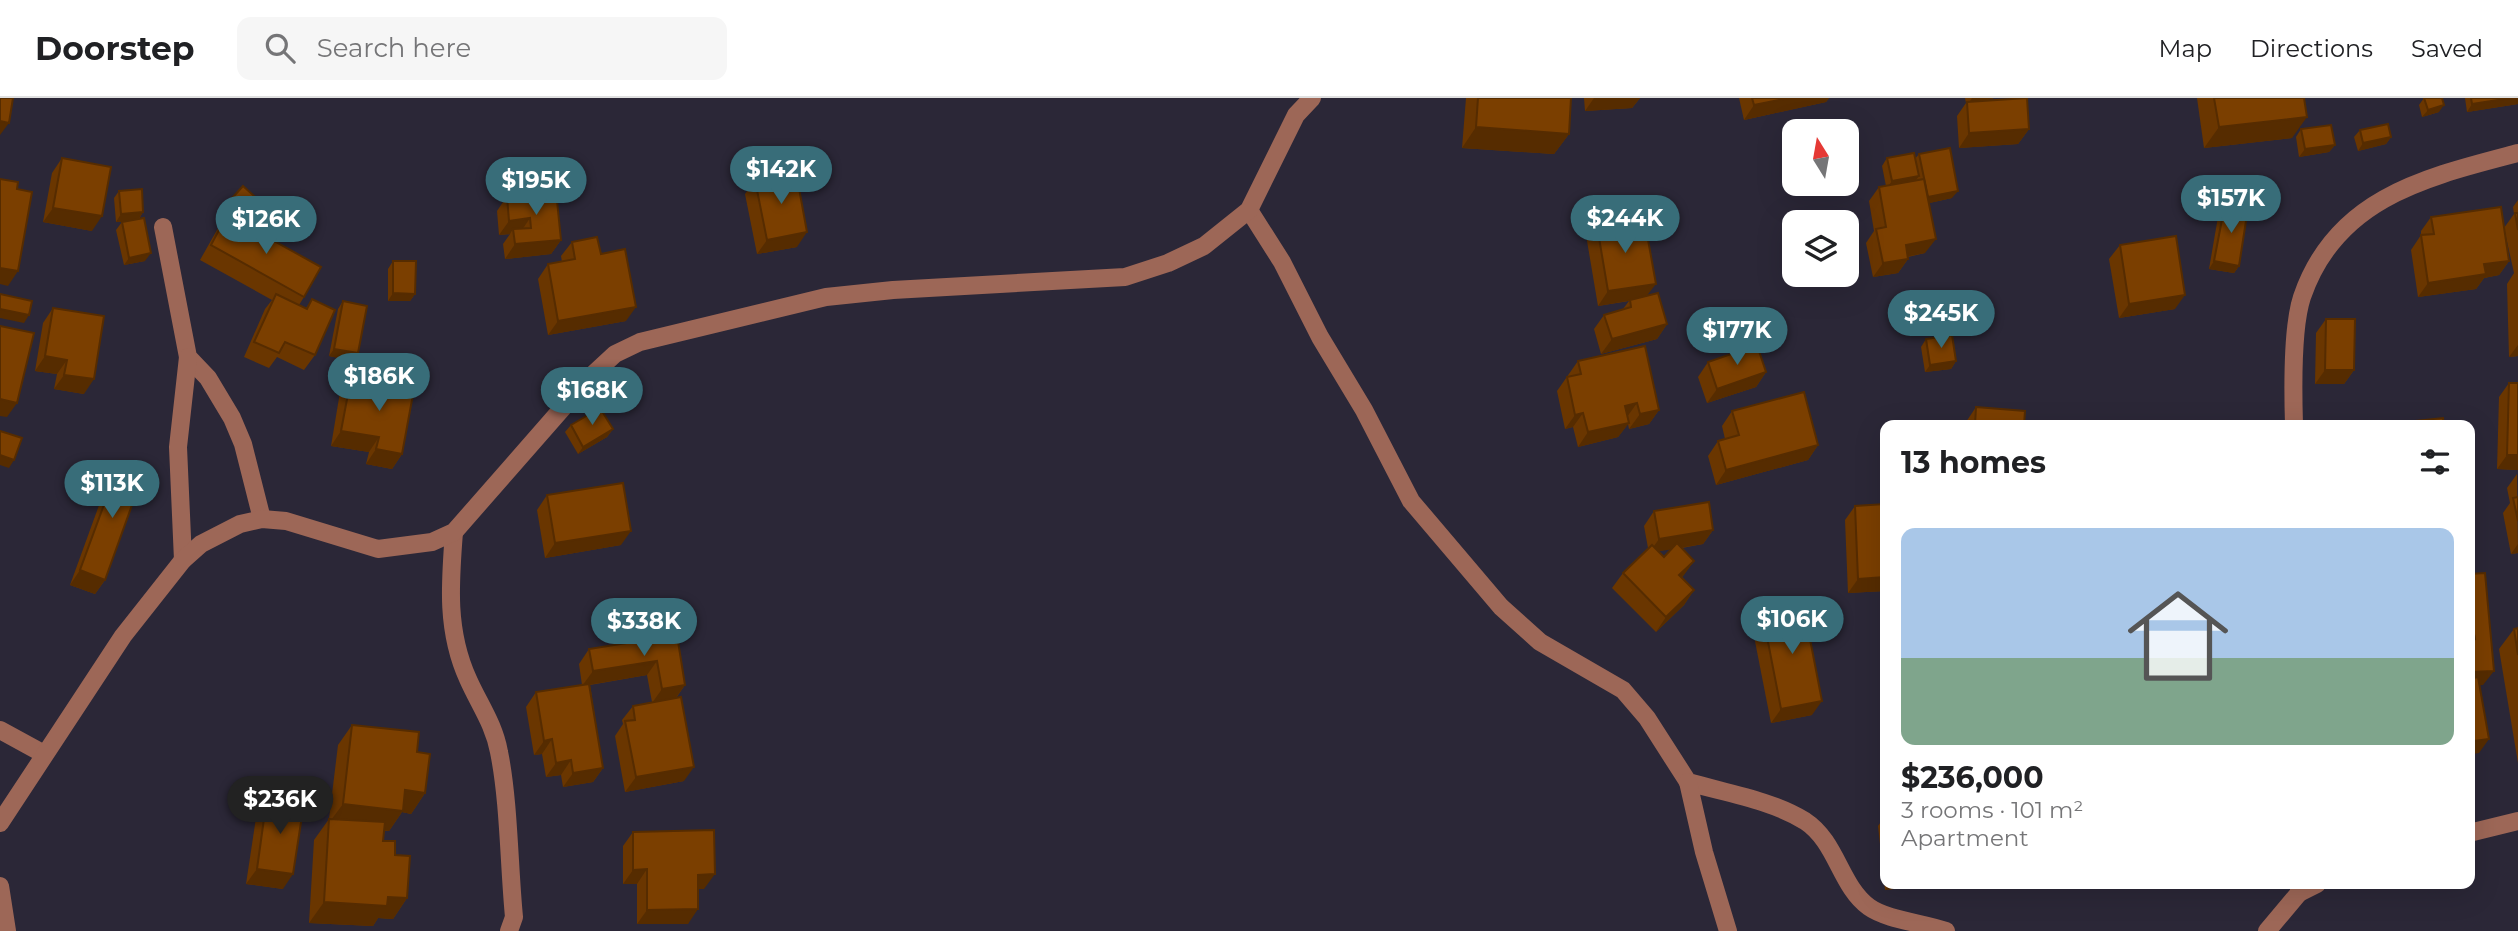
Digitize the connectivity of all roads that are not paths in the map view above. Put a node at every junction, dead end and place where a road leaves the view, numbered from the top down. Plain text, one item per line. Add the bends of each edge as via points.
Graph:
1 (1312, 98) edge
2 (2518, 153) edge
3 (1249, 209) junction
4 (163, 227) dead end
5 (188, 357) junction
6 (2294, 420) edge
7 (262, 519) junction
8 (454, 532) junction
9 (183, 560) junction
10 (0, 730) edge
11 (44, 754) junction
12 (1688, 782) junction
13 (2518, 821) edge
14 (0, 823) edge
15 (2475, 832) edge
16 (0, 886) edge
17 (2298, 889) edge
18 (7, 931) edge
19 (509, 931) edge
20 (1728, 931) edge
21 (1946, 931) edge
22 (2266, 931) edge

1 - 3 street via 1291,125
2 - 6 street via 2406,186 2353,217 2328,246 2302,298 2293,379
3 - 8 street via 1204,246 1125,277 826,297 640,342 615,355 588,379
3 - 12 street via 1411,501 1501,607 1540,642 1623,690
4 - 5 street
5 - 7 street via 208,377 232,418
5 - 9 street via 178,447
7 - 8 street via 286,521 378,549 432,542
7 - 9 street via 240,524 201,544
8 - 19 street via 450,611 458,654 487,713 499,752 514,917
9 - 11 street via 123,636
10 - 11 street
11 - 14 street
12 - 20 street
12 - 21 street via 1774,807 1805,822 1826,839 1866,905 1878,913
13 - 15 street
16 - 18 street
17 - 22 street

